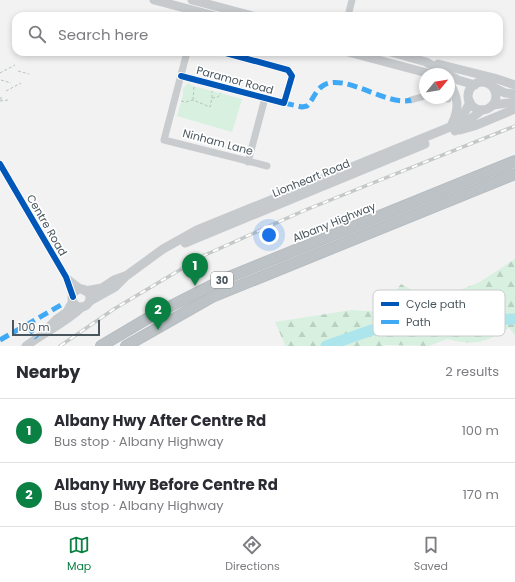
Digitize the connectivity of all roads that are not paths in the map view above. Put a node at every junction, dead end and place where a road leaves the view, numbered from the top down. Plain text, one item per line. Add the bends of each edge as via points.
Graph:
1 (154, 0) edge
2 (192, 0) edge
3 (352, 0) edge
4 (189, 12) edge
5 (238, 12) edge
6 (349, 12) edge
7 (186, 56) edge
8 (237, 56) edge
9 (363, 56) edge
10 (404, 56) edge
11 (431, 64) junction
12 (419, 71) edge
13 (181, 76) junction
14 (475, 85) junction
15 (515, 85) edge
16 (455, 86) edge
17 (493, 88) junction
18 (455, 91) edge
19 (515, 94) edge
20 (265, 98) junction
21 (419, 98) edge
22 (411, 100) dead end
23 (470, 100) junction
24 (515, 102) edge
25 (494, 105) junction
26 (515, 109) edge
27 (482, 110) junction
28 (453, 129) junction
29 (515, 161) edge
30 (248, 162) junction
31 (0, 164) edge
32 (266, 166) dead end
33 (515, 174) edge
34 (344, 231) junction
35 (349, 242) junction
36 (126, 276) junction
37 (66, 277) junction
38 (84, 290) junction
39 (73, 299) junction
40 (86, 304) junction
41 (40, 335) junction
42 (106, 345) edge
43 (26, 346) edge
44 (126, 346) edge

1 - 4 main road
2 - 5 main road
3 - 6 street
7 - 13 street
8 - 20 street, Paramor Road via 288,70 292,76 284,103
9 - 12 main road
10 - 11 main road
11 - 14 main road via 458,80
11 - 15 main road via 458,68
13 - 20 street, Paramor Road
13 - 30 street, Ninham Lane via 164,140
14 - 17 main road via 486,83
14 - 23 main road via 470,91
16 - 23 main road
17 - 19 main road
17 - 25 main road via 496,94
18 - 28 main road via 458,104
20 - 30 street
21 - 22 street
23 - 27 main road via 475,108
23 - 28 main road, Lionheart Road via 462,118
24 - 25 main road
25 - 27 main road
26 - 28 main road via 474,126
27 - 28 main road, Lionheart Road
28 - 36 main road, Lionheart Road via 197,230 163,249
29 - 34 highway, Albany Highway / 30
30 - 32 street, Ninham Lane
31 - 37 street, Centre Road
33 - 35 highway, 30
34 - 35 highway
34 - 42 highway, Albany Highway / 30 via 202,289
35 - 44 highway, 30 via 207,299
36 - 38 main road, Lionheart Road via 102,288
36 - 40 main road, Lionheart Road via 115,288
37 - 38 street, Centre Road
37 - 39 street, Centre Road
38 - 39 main road via 76,292
38 - 40 main road via 90,296
39 - 40 main road via 78,306
39 - 41 main road, Lionheart Road via 67,312
40 - 41 main road, Lionheart Road via 54,329
41 - 43 main road, Lionheart Road

